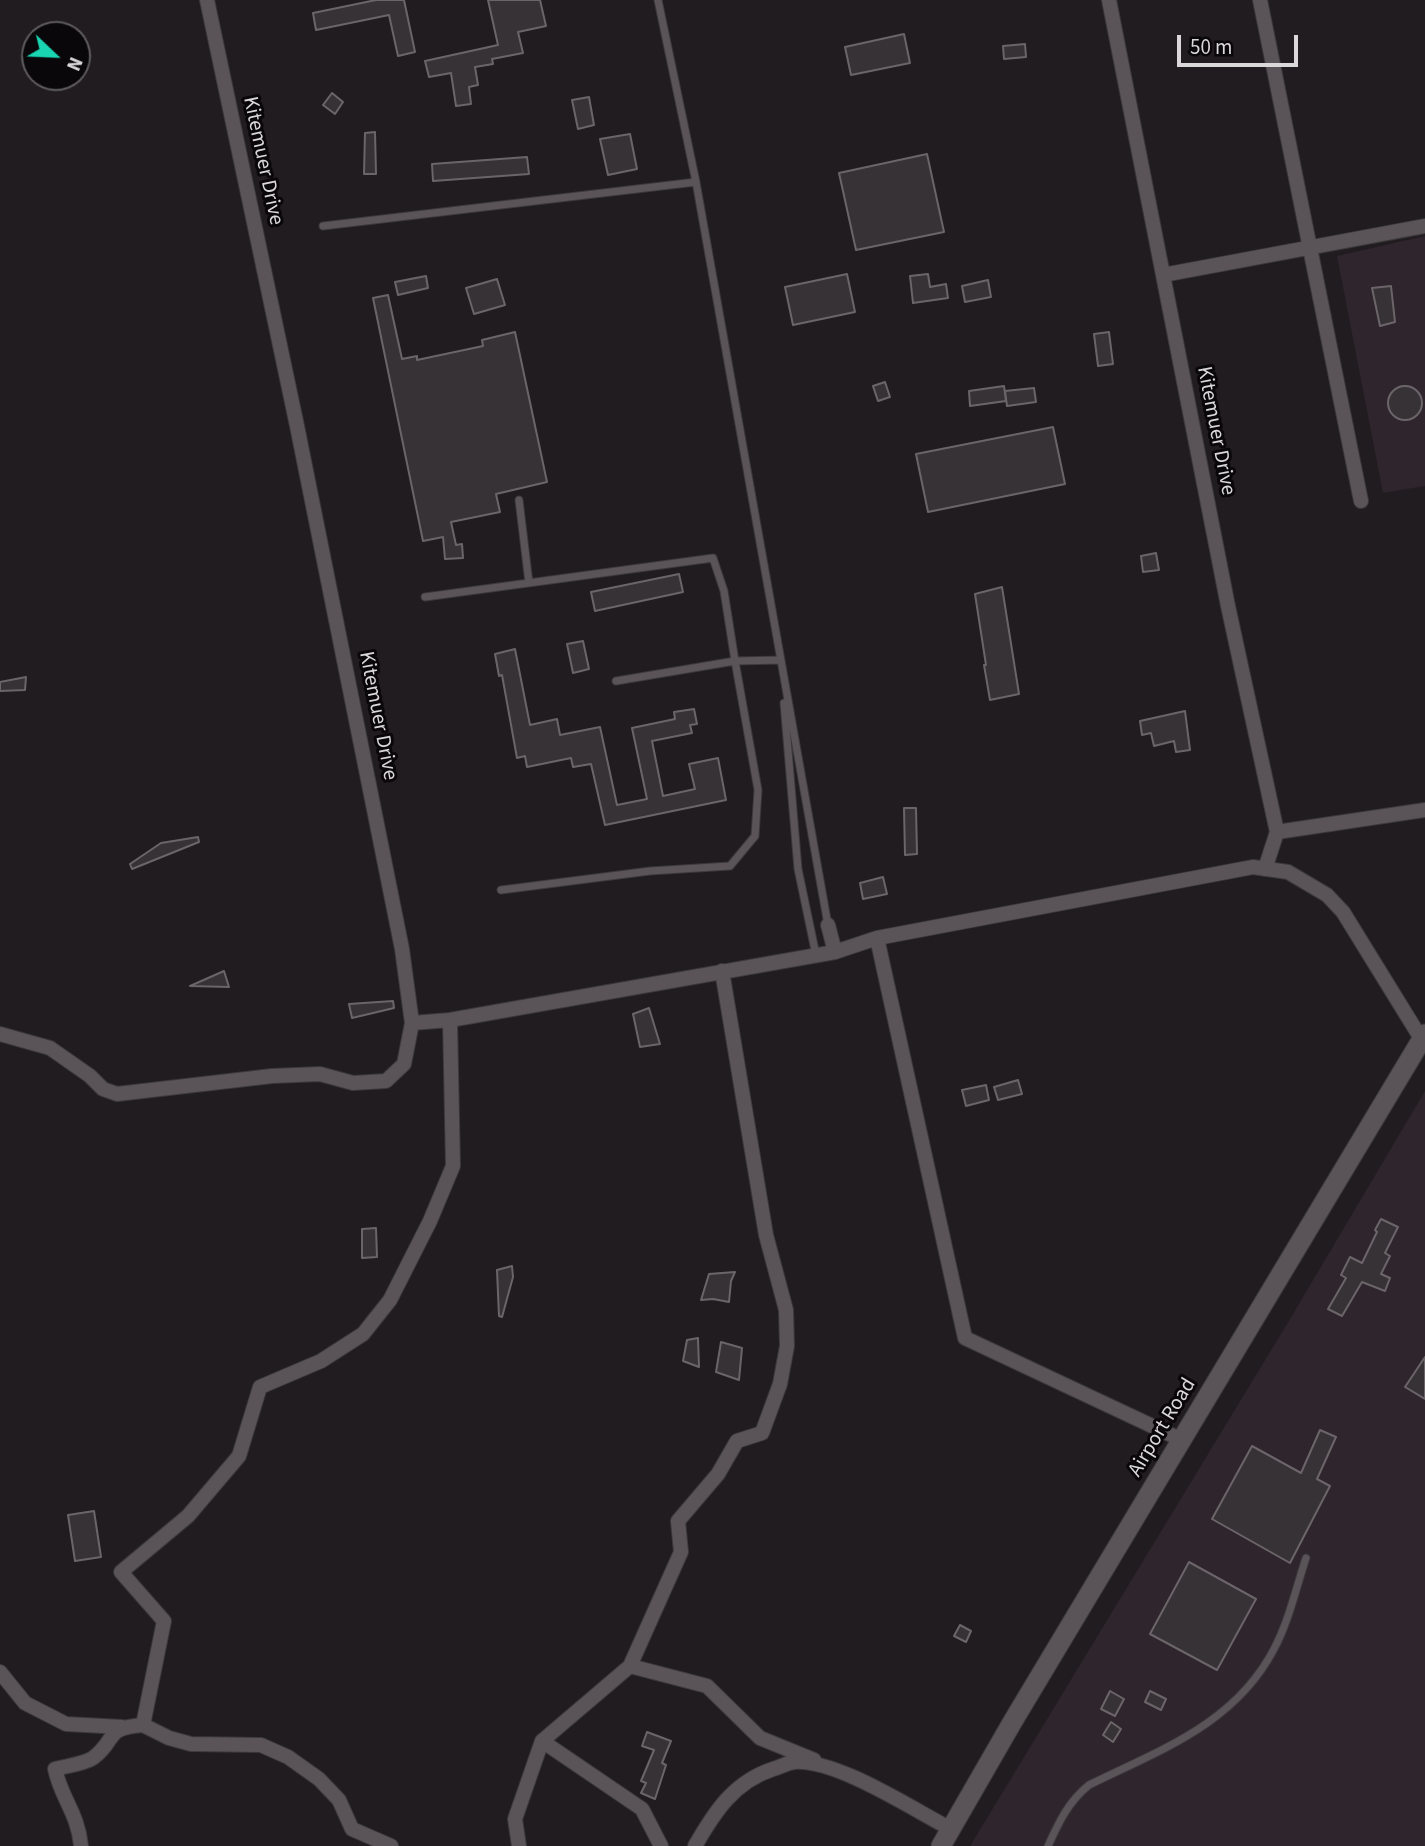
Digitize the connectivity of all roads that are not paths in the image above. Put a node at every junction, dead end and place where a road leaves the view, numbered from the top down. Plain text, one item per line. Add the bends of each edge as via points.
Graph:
1 (207, 0) edge
2 (658, 0) edge
3 (1109, 0) edge
4 (1260, 0) edge
5 (696, 182) junction
6 (323, 226) dead end
7 (1425, 226) edge
8 (1310, 248) junction
9 (1163, 275) junction
10 (519, 500) dead end
11 (1361, 501) dead end
12 (529, 583) junction
13 (425, 597) dead end
14 (780, 658) junction
15 (735, 661) junction
16 (616, 681) dead end
17 (1425, 810) edge
18 (1277, 832) junction
19 (1265, 869) junction
20 (501, 890) dead end
21 (828, 925) joint
22 (877, 938) junction
23 (835, 952) junction
24 (816, 955) junction
25 (722, 971) junction
26 (450, 1020) junction
27 (412, 1023) junction
28 (0, 1034) edge
29 (1423, 1037) edge
30 (1182, 1440) junction
31 (1306, 1558) dead end
32 (630, 1666) junction
33 (0, 1672) edge
34 (143, 1725) junction
35 (122, 1727) junction
36 (542, 1741) junction
37 (838, 1769) junction
38 (946, 1838) edge
39 (81, 1846) edge
40 (391, 1846) edge
41 (519, 1846) edge
42 (661, 1846) edge
43 (695, 1846) edge
44 (1048, 1846) edge

1 - 27 street, Kitemuer Drive via 298,426 402,949
2 - 5 lane
3 - 9 street, Kitemuer Drive
4 - 8 street
5 - 6 lane
5 - 14 lane
7 - 8 street
8 - 9 street
8 - 11 street
9 - 18 street, Kitemuer Drive
10 - 12 lane
12 - 13 lane
12 - 15 lane via 713,558 724,591
14 - 15 lane
14 - 21 lane
14 - 24 lane via 798,869
15 - 16 lane
15 - 20 lane via 758,790 755,836 730,866
17 - 18 street
18 - 19 street
19 - 22 street via 1253,867
19 - 29 street via 1288,872 1327,895 1343,912
21 - 23 street
22 - 23 street
22 - 30 street via 965,1338
23 - 24 street
24 - 25 street
25 - 26 street
25 - 32 street via 766,1235 786,1310 787,1346 780,1384 762,1433 737,1441 718,1474 678,1521 681,1552
26 - 27 street
26 - 34 street via 453,1166 390,1300 363,1334 321,1360 260,1387 239,1456 188,1516 121,1572 164,1620
27 - 28 street, Kitemuer Drive via 404,1064 386,1081 353,1083 320,1074 272,1076 117,1094 103,1089 50,1048
29 - 30 street, Airport Road
30 - 38 street, Airport Road
31 - 44 lane via 1275,1648 1252,1684 1223,1714 1188,1737 1089,1785 1065,1810
32 - 36 street
32 - 37 street via 707,1686 760,1738
33 - 35 street via 25,1703 66,1724
34 - 35 street
34 - 40 street via 191,1744 261,1745 288,1757 339,1800 352,1829
35 - 39 street via 92,1759 55,1769 80,1831
36 - 41 street via 516,1819
36 - 42 street via 642,1808
37 - 38 street
37 - 43 street via 794,1762 741,1784 709,1821

